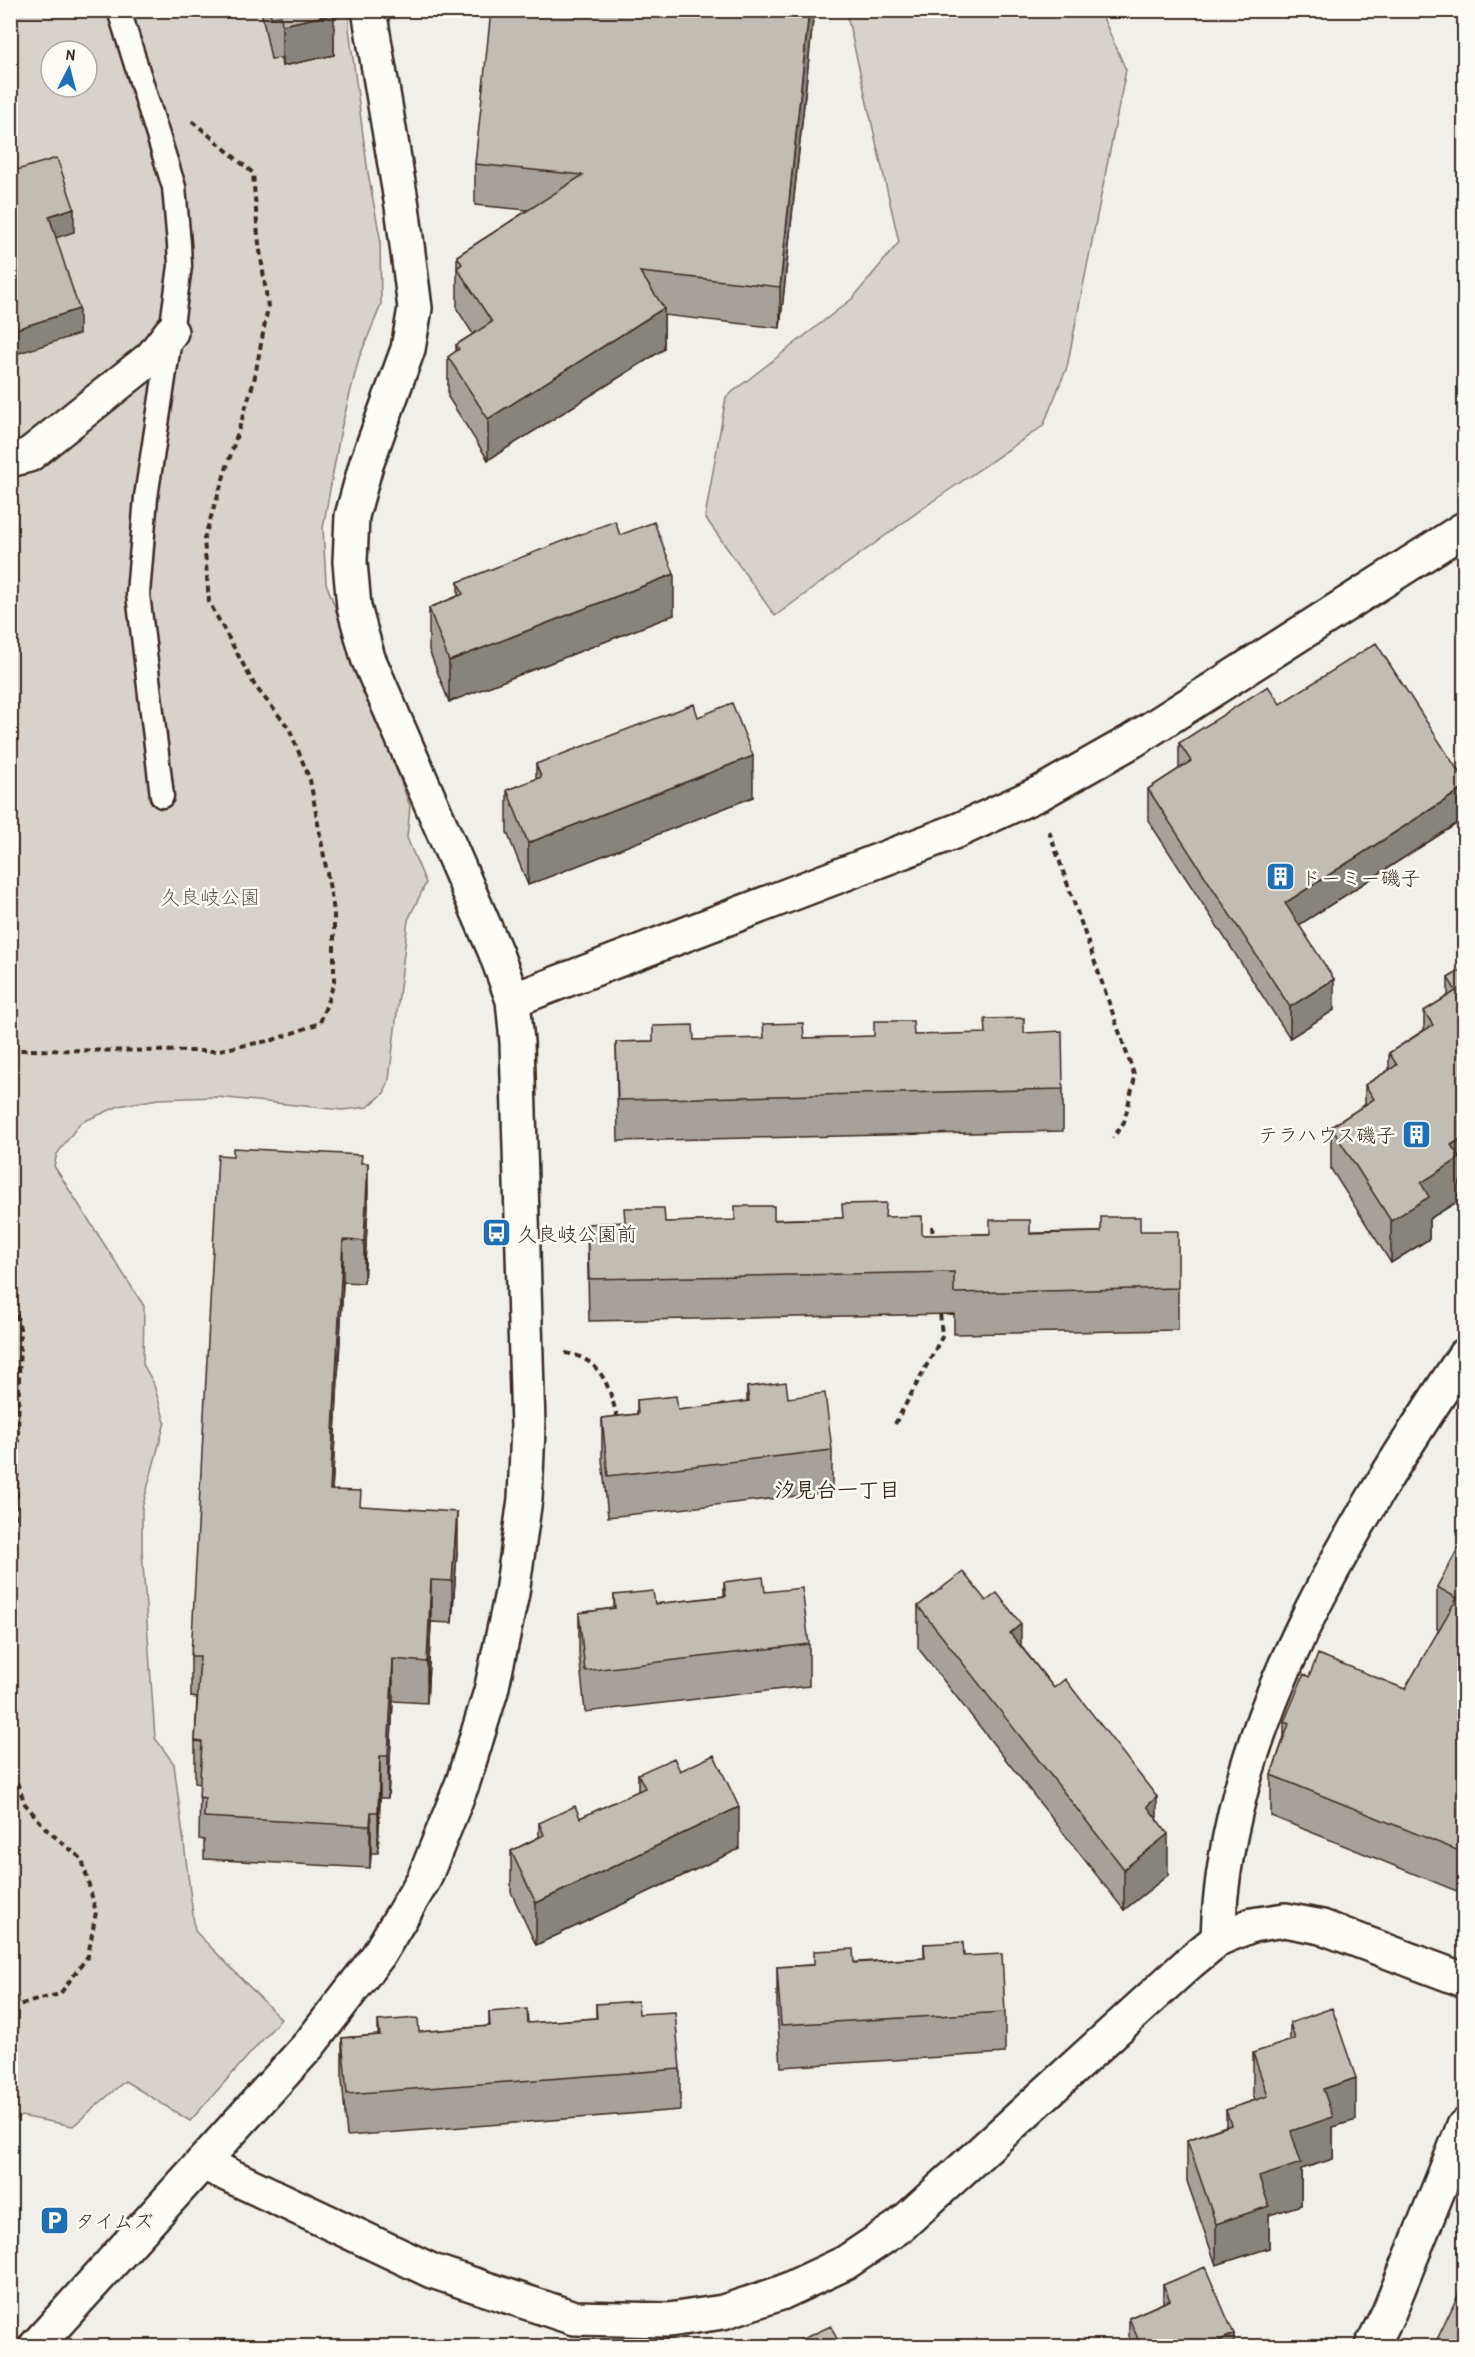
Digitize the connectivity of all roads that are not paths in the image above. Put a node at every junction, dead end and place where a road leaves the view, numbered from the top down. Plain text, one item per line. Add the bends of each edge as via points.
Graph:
1 (119, 10) edge
2 (369, 10) edge
3 (171, 332) junction
4 (10, 460) edge
5 (1464, 529) edge
6 (162, 796) dead end
7 (513, 1000) junction
8 (1464, 1356) edge
9 (1218, 1939) junction
10 (1464, 1980) edge
11 (1464, 2126) edge
12 (203, 2163) junction
13 (36, 2346) edge
14 (1372, 2346) edge

1 - 3 lane via 174,187 180,266
2 - 7 street via 415,308 408,349 352,516 350,562 354,607 368,658 485,926
3 - 4 street via 152,357 29,455
3 - 6 lane via 146,497 138,594
5 - 7 street via 1132,741 1042,792 959,830
7 - 12 street via 518,1054 528,1427 525,1499 512,1593 491,1691 463,1782 424,1879 377,1957 309,2045
8 - 9 street via 1328,1581 1275,1686 1243,1779 1220,1890
9 - 10 street via 1252,1924 1286,1920 1322,1927
9 - 12 street via 900,2226 845,2263 781,2293 723,2312 669,2320 574,2318 432,2271
11 - 14 street via 1394,2302
12 - 13 street

